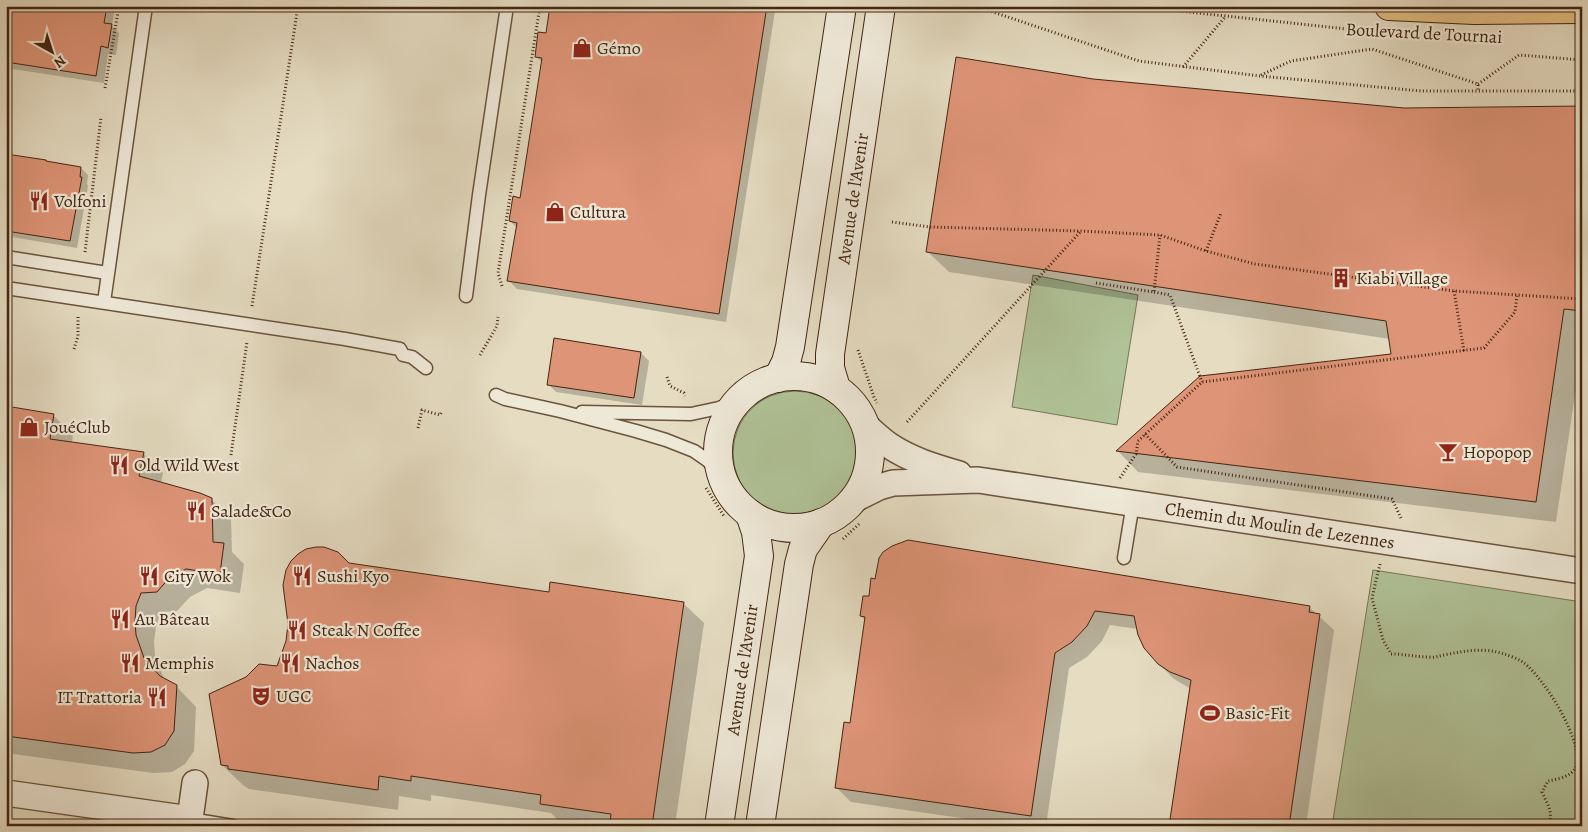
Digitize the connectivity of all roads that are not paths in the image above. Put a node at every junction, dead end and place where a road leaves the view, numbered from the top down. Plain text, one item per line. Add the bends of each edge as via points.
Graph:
1 (146, 6) edge
2 (507, 6) edge
3 (842, 6) edge
4 (882, 6) edge
5 (1582, 9) edge
6 (1388, 19) edge
7 (6, 257) edge
8 (107, 273) junction
9 (6, 288) edge
10 (466, 296) dead end
11 (104, 302) junction
12 (426, 368) dead end
13 (778, 378) junction
14 (836, 388) junction
15 (496, 395) dead end
16 (738, 400) junction
17 (560, 411) junction
18 (871, 415) junction
19 (720, 473) junction
20 (978, 480) junction
21 (1134, 503) junction
22 (857, 511) junction
23 (750, 514) junction
24 (821, 523) junction
25 (1124, 558) dead end
26 (1582, 571) edge
27 (195, 783) dead end
28 (6, 793) edge
29 (190, 822) edge
30 (233, 826) edge
31 (719, 826) edge
32 (760, 826) edge

1 - 8 lane
2 - 10 lane
3 - 13 main road via 790,347
4 - 14 main road, Avenue de l'Avenir via 830,354
5 - 6 main road, Boulevard de Tournai via 1474,10
7 - 8 lane
8 - 11 lane
9 - 11 lane
11 - 12 lane via 400,349 403,355 412,357
13 - 14 main road via 808,377
13 - 16 main road via 756,386
14 - 18 main road
15 - 17 lane
16 - 17 lane via 692,414
16 - 19 main road via 721,430 718,447
17 - 19 lane via 686,448 707,460
18 - 20 street, Chemin du Moulin de Lezennes via 884,442 924,463
18 - 22 main road via 869,464
19 - 23 main road via 734,499
20 - 21 street, Chemin du Moulin de Lezennes
20 - 22 street, Chemin du Moulin de Lezennes via 880,486
21 - 25 lane
21 - 26 street, Chemin du Moulin de Lezennes
22 - 24 main road
23 - 24 main road via 784,528
23 - 31 main road, Avenue de l'Avenir via 759,556
24 - 32 main road via 804,549 799,564
27 - 29 street
28 - 29 street
29 - 30 lane

